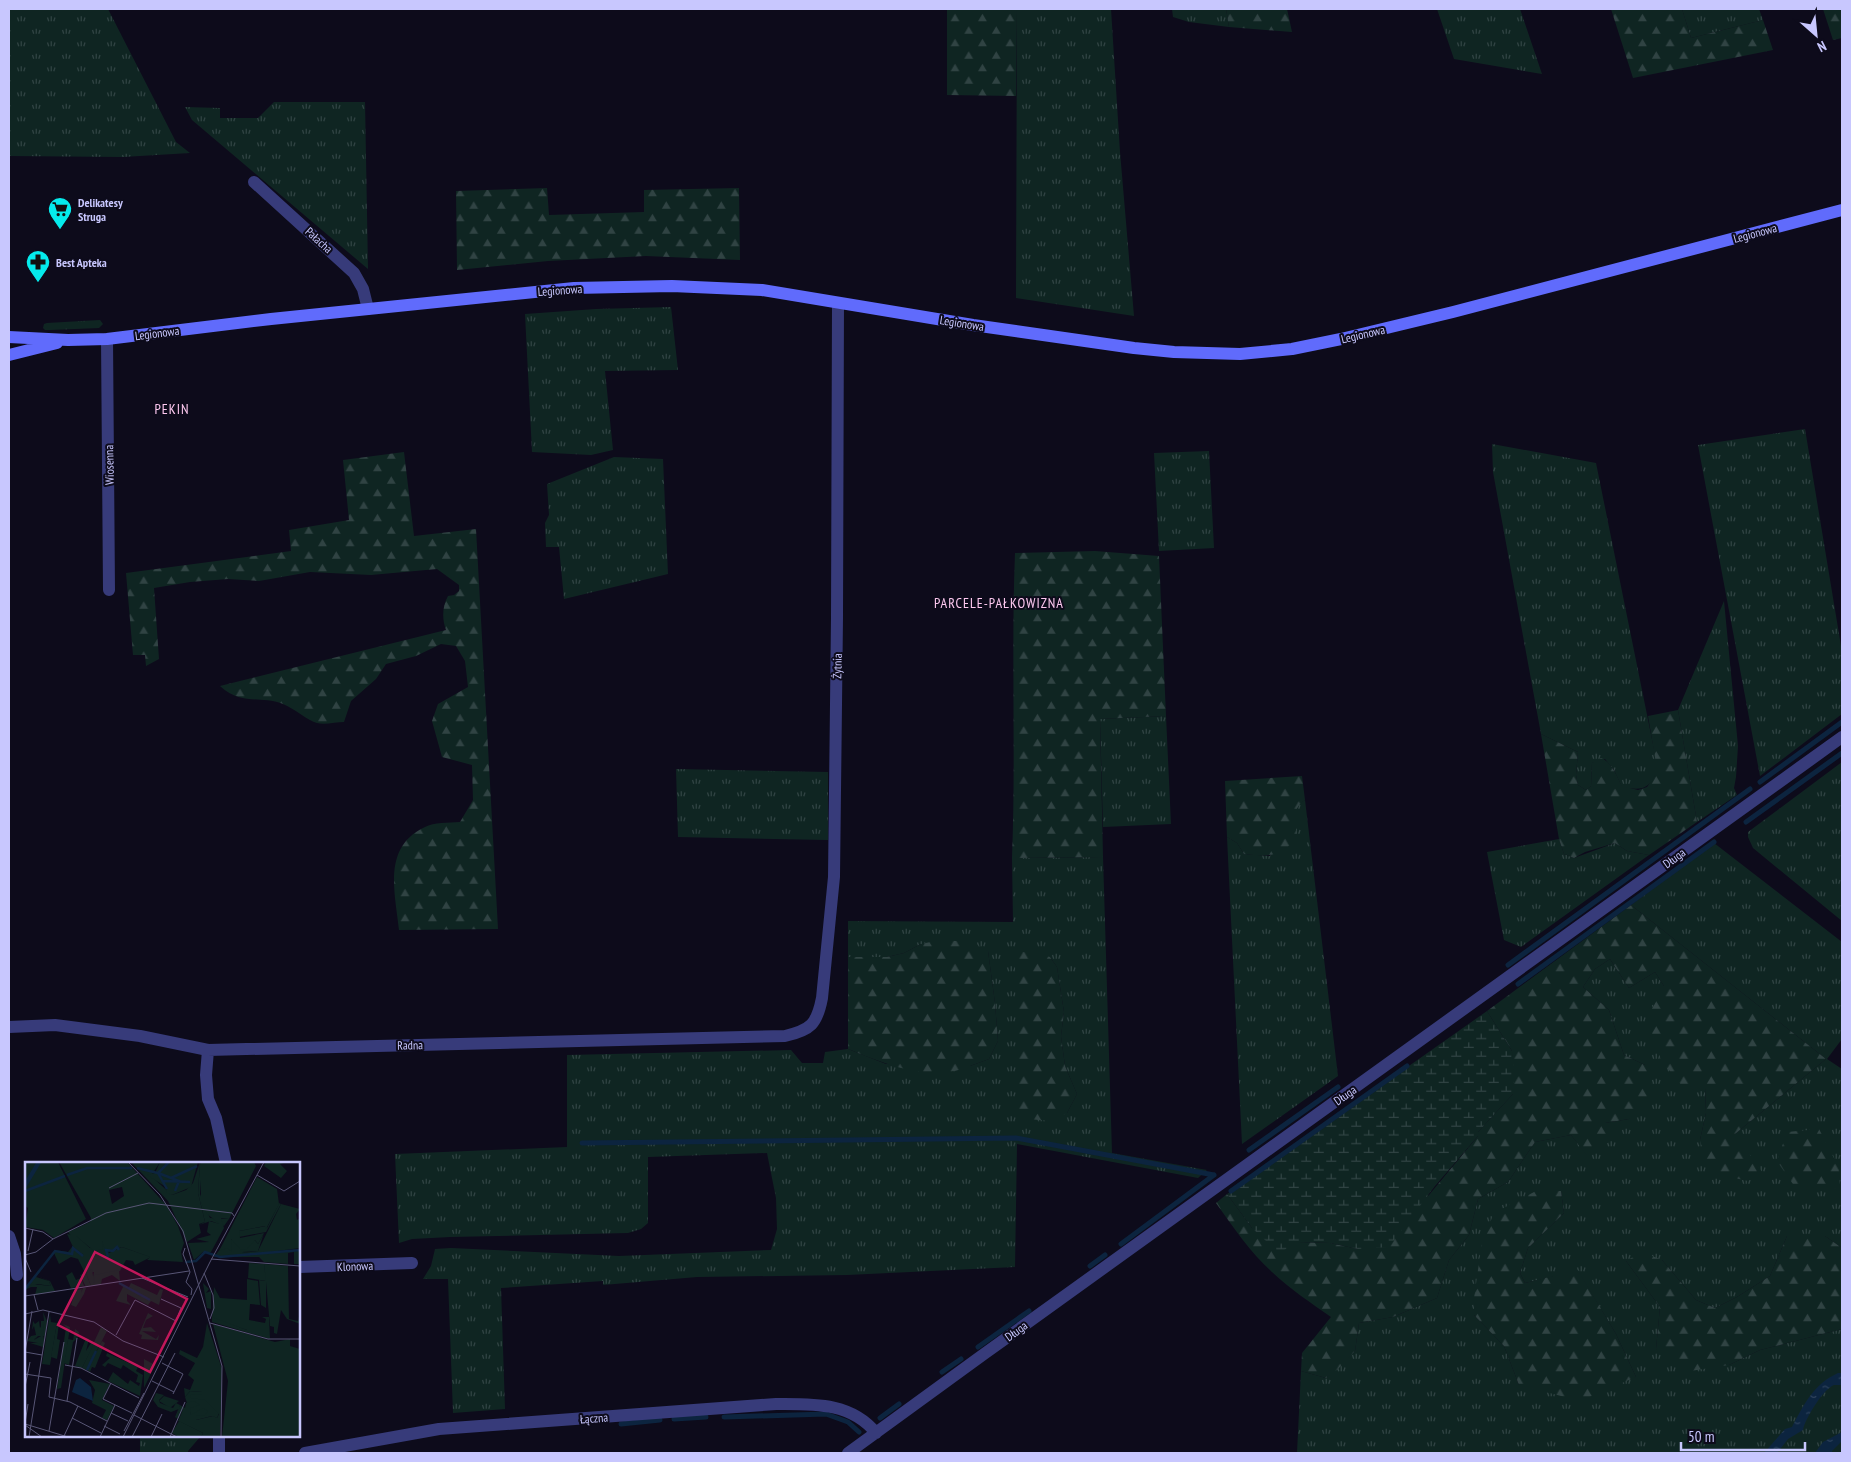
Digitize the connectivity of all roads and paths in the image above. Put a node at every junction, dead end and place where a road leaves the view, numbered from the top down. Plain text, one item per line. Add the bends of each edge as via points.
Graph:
1 (254, 182) dead end
2 (1842, 210) edge
3 (838, 303) junction
4 (368, 309) junction
5 (9, 337) edge
6 (107, 339) junction
7 (68, 340) junction
8 (9, 356) edge
9 (109, 590) dead end
10 (1842, 737) edge
11 (812, 1026) joint
12 (9, 1027) edge
13 (208, 1050) junction
14 (226, 1162) edge
15 (9, 1236) edge
16 (412, 1263) dead end
17 (300, 1267) edge
18 (17, 1275) edge
19 (876, 1433) junction
20 (219, 1437) edge
21 (219, 1453) edge
22 (306, 1453) edge
23 (848, 1453) edge

1 - 4 street, Pałacha via 354,273 363,289
2 - 3 main road, Legionowa via 1453,312 1292,350 1240,354 1134,348
3 - 4 main road, Legionowa via 762,290 672,286 574,288
3 - 11 street, Żytnia via 834,878 822,998
4 - 6 main road, Legionowa
5 - 7 main road, Legionowa
6 - 7 main road, Legionowa
6 - 9 street, Wiosenna
7 - 8 main road, Legionowa
10 - 19 street, Długa
11 - 13 street, Radna via 786,1036
12 - 13 street, Radna via 55,1025 140,1036
13 - 14 street via 208,1099 216,1118
15 - 18 street via 16,1254
16 - 17 street, Klonowa
19 - 22 street, Łączna via 858,1416 834,1406 776,1404 439,1429
19 - 23 street, Długa
20 - 21 street

